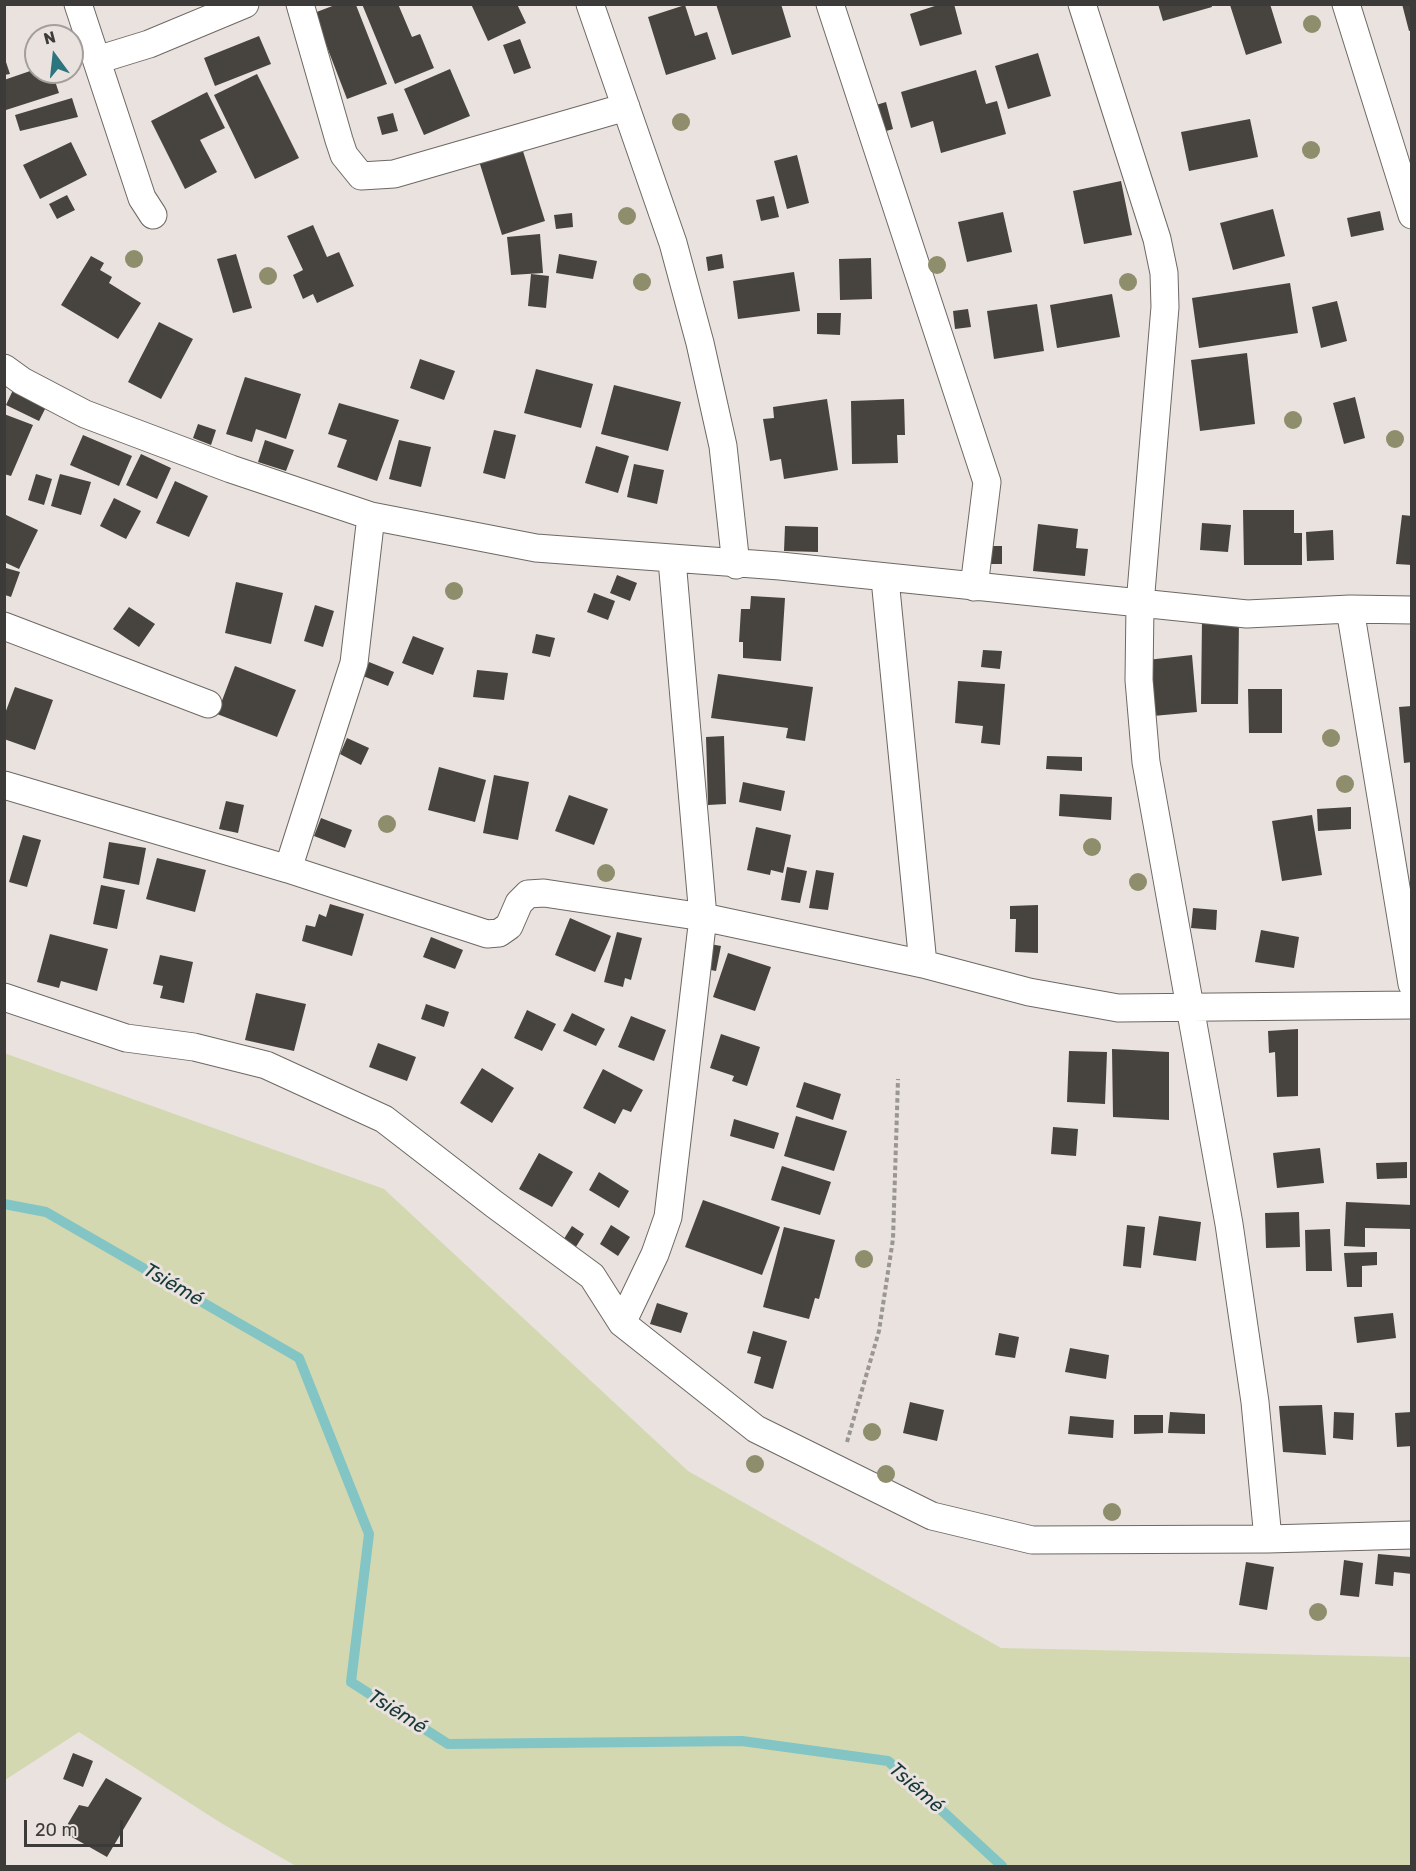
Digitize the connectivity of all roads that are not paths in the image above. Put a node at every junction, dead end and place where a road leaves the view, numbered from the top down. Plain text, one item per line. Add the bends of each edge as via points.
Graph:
1 (78, 4) edge
2 (245, 4) edge
3 (300, 4) edge
4 (590, 4) edge
5 (830, 4) edge
6 (1082, 4) edge
7 (1346, 4) edge
8 (97, 60) junction
9 (626, 107) junction
10 (153, 215) dead end
11 (1412, 215) edge
12 (4, 368) edge
13 (371, 516) junction
14 (672, 560) junction
15 (736, 565) junction
16 (885, 579) junction
17 (974, 587) junction
18 (1140, 604) junction
19 (1350, 609) junction
20 (1412, 610) edge
21 (4, 626) edge
22 (208, 704) dead end
23 (4, 785) edge
24 (288, 869) junction
25 (703, 917) junction
26 (923, 964) junction
27 (1412, 984) edge
28 (4, 997) edge
29 (1412, 1005) edge
30 (1189, 1007) junction
31 (622, 1323) junction
32 (1412, 1535) edge
33 (1268, 1539) junction

1 - 8 street
2 - 8 street via 149,44
3 - 9 street via 344,155 361,176 394,174
4 - 9 street
5 - 17 street via 987,482
6 - 18 street via 1157,239 1164,273 1165,307
7 - 11 street
8 - 10 street via 142,198
9 - 15 street via 673,243 713,394
12 - 13 street via 85,414
13 - 14 street via 536,548
13 - 24 street via 354,663
14 - 15 street
14 - 25 street
15 - 16 street via 780,566
16 - 17 street
16 - 26 street
17 - 18 street
18 - 19 street via 1247,614
18 - 30 street via 1139,680 1146,762
19 - 20 street
19 - 27 street
21 - 22 street
23 - 24 street
24 - 25 street via 487,934 499,933 509,926 519,903 528,894 544,893
25 - 26 street
25 - 31 street via 668,1216 655,1254
26 - 30 street via 1029,992 1118,1008
28 - 31 street via 126,1038 194,1047 266,1065 384,1119 592,1276
29 - 30 street
30 - 33 street via 1231,1236 1255,1402
31 - 33 street via 756,1428 932,1516 1032,1540
32 - 33 street

